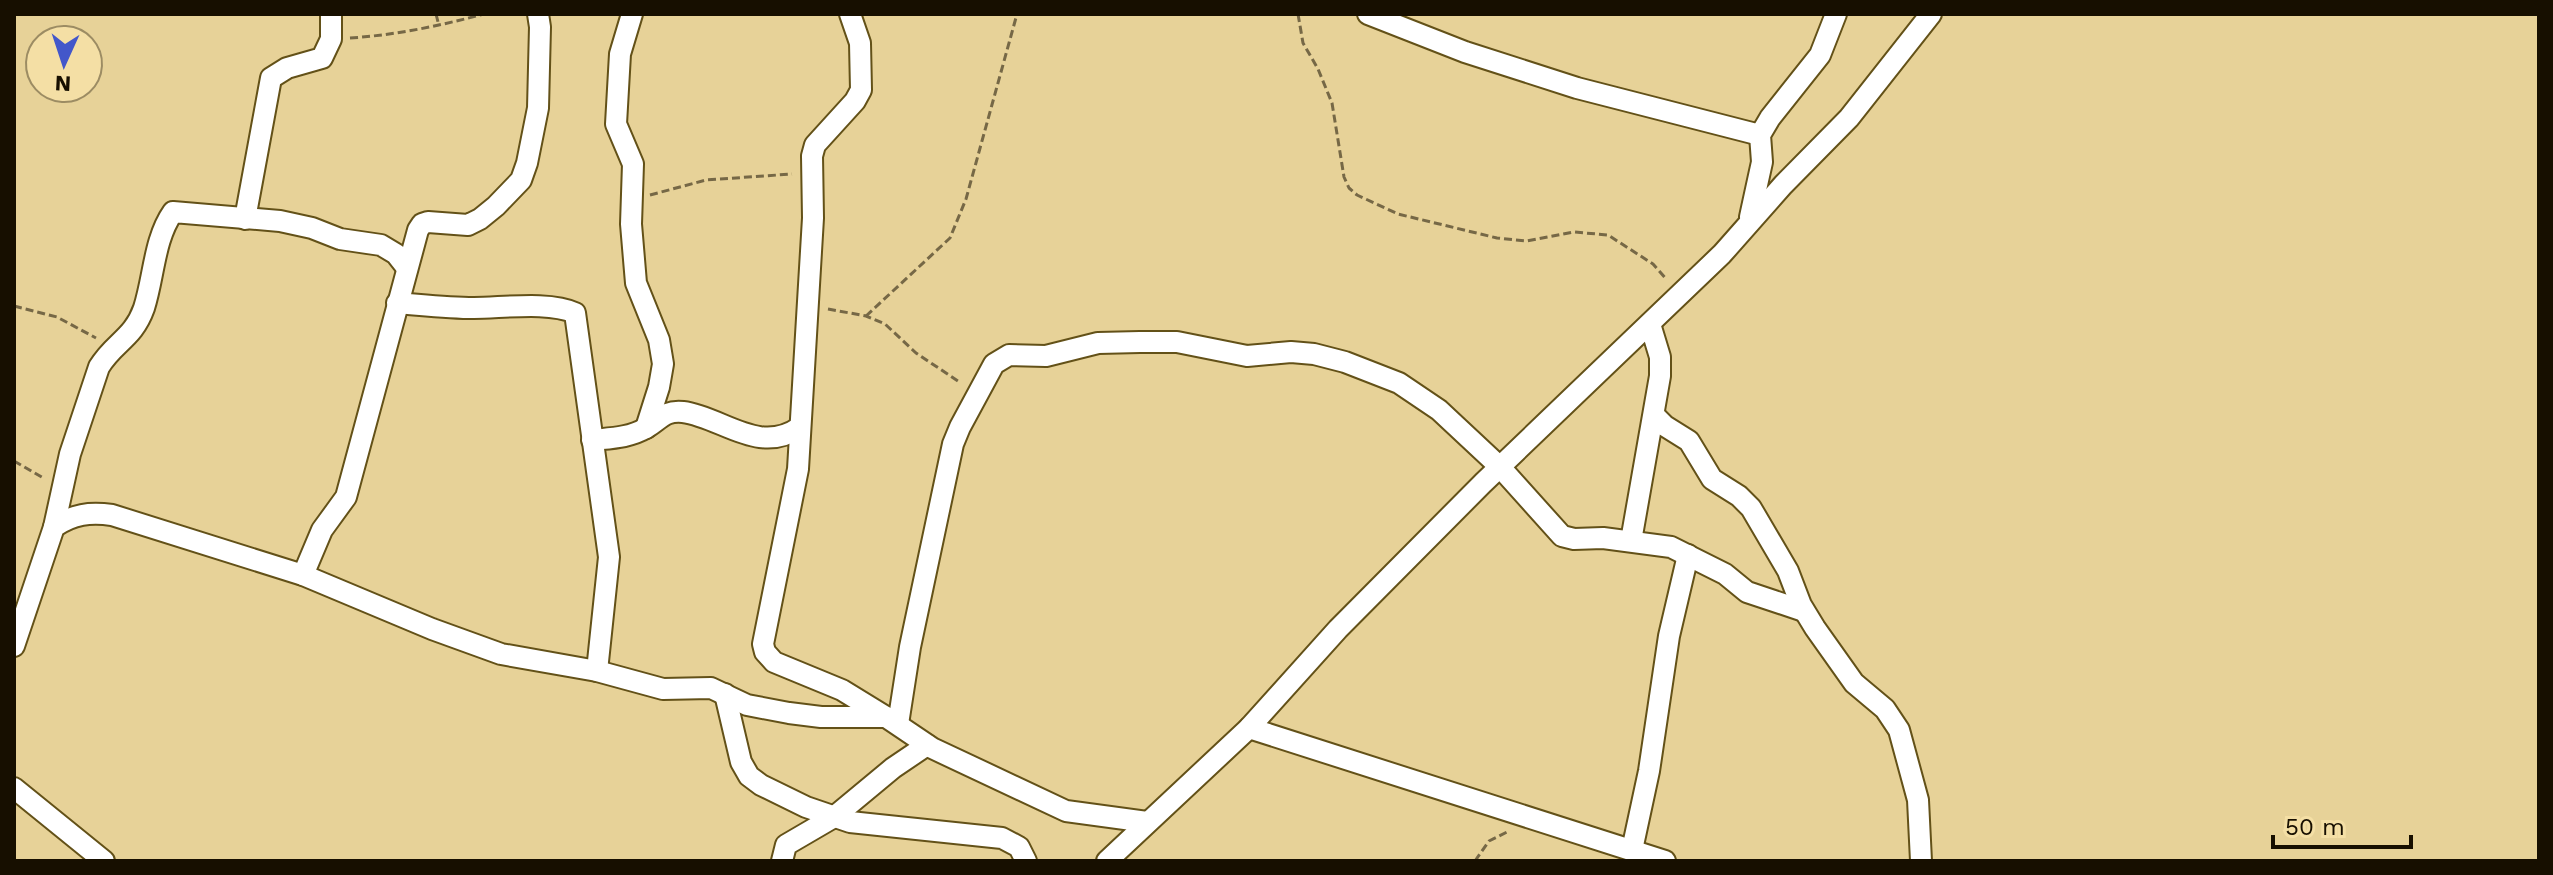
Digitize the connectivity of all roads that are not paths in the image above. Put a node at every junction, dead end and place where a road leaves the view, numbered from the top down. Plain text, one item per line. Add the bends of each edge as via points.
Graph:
1 (331, 14) edge
2 (538, 14) edge
3 (632, 14) edge
4 (850, 14) edge
5 (1368, 14) edge
6 (1836, 14) edge
7 (1920, 18) edge
8 (1760, 135) junction
9 (245, 219) junction
10 (1747, 226) junction
11 (407, 268) junction
12 (397, 303) junction
13 (1650, 324) junction
14 (1655, 416) junction
15 (800, 427) junction
16 (646, 428) junction
17 (592, 440) junction
18 (1500, 467) junction
19 (54, 527) junction
20 (1631, 541) junction
21 (1688, 555) junction
22 (303, 575) junction
23 (1804, 611) junction
24 (14, 646) edge
25 (597, 671) junction
26 (725, 694) junction
27 (892, 721) junction
28 (1249, 728) junction
29 (927, 745) junction
30 (14, 788) edge
31 (834, 817) junction
32 (1147, 822) junction
33 (1632, 850) junction
34 (104, 861) edge
35 (782, 861) edge
36 (1026, 861) edge
37 (1107, 861) edge
38 (1665, 861) edge
39 (1921, 861) edge

1 - 9 street via 331,39 322,58 271,78
2 - 11 street via 538,108 521,180 468,225 420,225
3 - 16 street via 620,54 616,124 633,164 636,283 663,364
4 - 15 street via 860,43 861,90 815,145
5 - 8 street via 1577,88
6 - 8 street via 1820,55
7 - 10 street via 1849,118
8 - 10 street via 1762,162
9 - 11 street via 280,221 381,245
9 - 19 street via 173,212 133,332 99,367 70,454
10 - 13 street
11 - 12 street
12 - 17 street via 573,311
12 - 22 street via 346,497 322,530
13 - 14 street via 1660,357
13 - 18 street
14 - 20 street
14 - 23 street via 1689,441 1712,479 1751,508 1788,571
15 - 16 street via 774,437 735,432 696,414 673,412
15 - 27 street via 798,469 765,652 774,662 842,690
16 - 17 street
17 - 25 street via 609,557
18 - 20 street via 1562,536
18 - 27 street via 1458,425 1412,391 1314,354 1247,356 1177,342 1098,343 1054,355 1004,356 994,364 953,444
18 - 28 street via 1338,629
19 - 22 street via 89,512 112,515
19 - 24 street
20 - 21 street
21 - 23 street via 1747,592
21 - 33 street
22 - 25 street via 501,654
23 - 39 street via 1854,683 1885,709 1899,730 1918,800
25 - 26 street via 663,689 711,688
26 - 27 street via 747,705 789,713
26 - 31 street via 749,776
27 - 29 street
28 - 32 street
28 - 33 street
29 - 31 street
29 - 32 street via 1066,811
30 - 34 street
31 - 35 street via 786,845
31 - 36 street via 1002,838 1019,847
32 - 37 street
33 - 38 street

